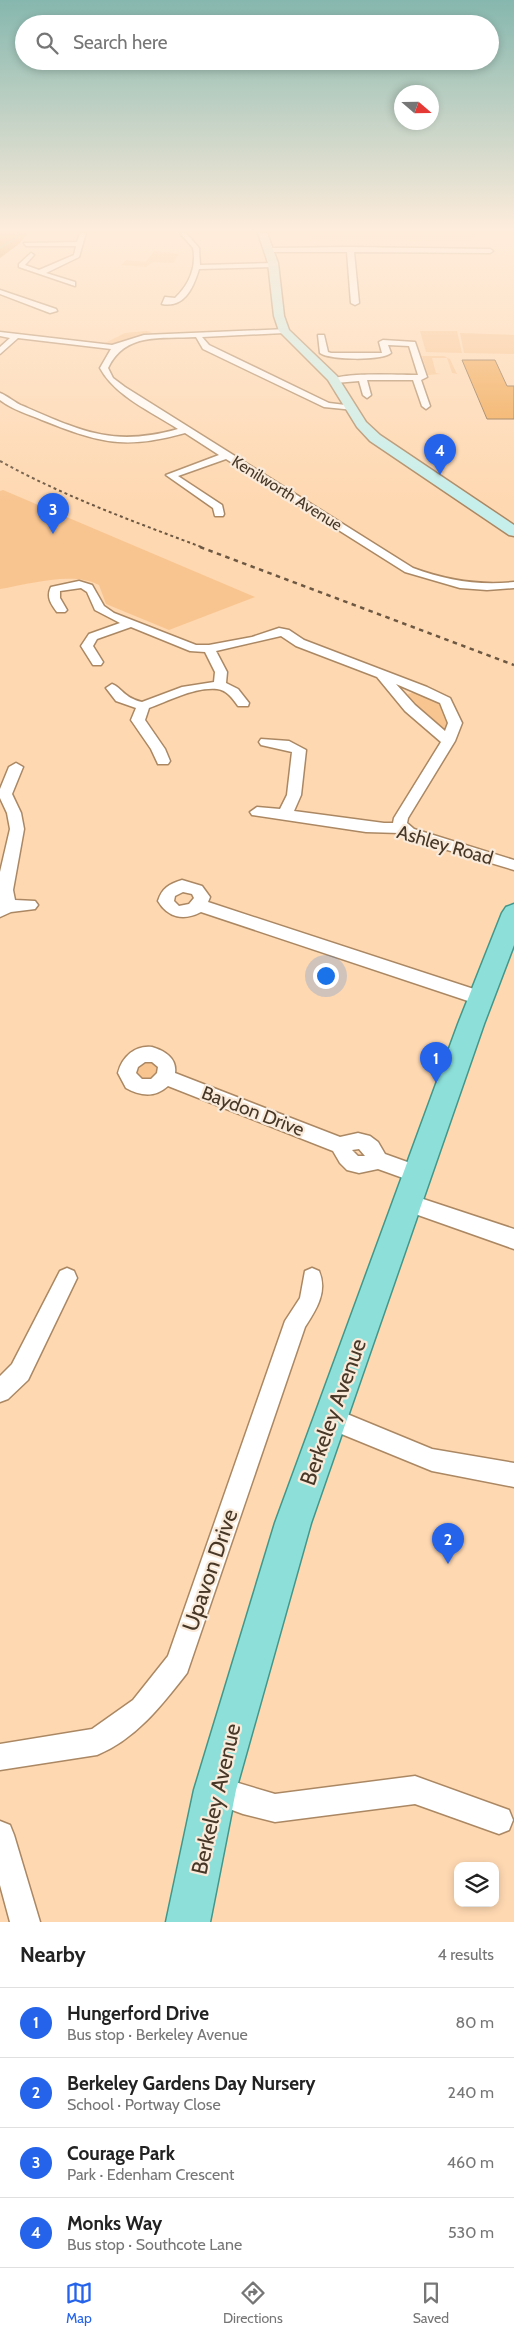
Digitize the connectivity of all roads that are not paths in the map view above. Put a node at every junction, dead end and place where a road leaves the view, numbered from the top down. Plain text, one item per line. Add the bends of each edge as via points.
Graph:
1 (281, 323) edge
2 (284, 330) junction
3 (132, 331) dead end
4 (380, 333) dead end
5 (0, 334) edge
6 (16, 336) junction
7 (154, 336) junction
8 (321, 337) dead end
9 (107, 338) dead end
10 (199, 338) dead end
11 (383, 342) junction
12 (120, 345) junction
13 (99, 346) junction
14 (0, 352) edge
15 (420, 377) junction
16 (362, 378) junction
17 (335, 380) junction
18 (367, 395) dead end
19 (0, 396) edge
20 (426, 406) dead end
21 (351, 408) junction
22 (187, 429) junction
23 (227, 455) junction
24 (219, 514) dead end
25 (514, 532) edge
26 (514, 586) edge
27 (61, 610) dead end
28 (132, 623) junction
29 (209, 649) junction
30 (97, 662) dead end
31 (381, 676) junction
32 (220, 685) junction
33 (112, 688) dead end
34 (423, 690) junction
35 (400, 697) junction
36 (243, 703) dead end
37 (143, 706) junction
38 (448, 741) junction
39 (266, 742) dead end
40 (163, 762) dead end
41 (16, 767) dead end
42 (257, 812) dead end
43 (286, 814) junction
44 (403, 828) junction
45 (514, 865) edge
46 (30, 905) dead end
47 (199, 905) dead end
48 (4, 909) edge
49 (514, 913) edge
50 (480, 998) junction
51 (166, 1077) dead end
52 (412, 1188) junction
53 (514, 1239) edge
54 (67, 1278) dead end
55 (312, 1278) dead end
56 (0, 1390) edge
57 (330, 1418) junction
58 (514, 1475) edge
59 (0, 1757) edge
60 (215, 1790) junction
61 (498, 1820) dead end
62 (0, 1835) edge
63 (25, 1922) edge
64 (188, 1922) edge

1 - 2 street
2 - 7 street
2 - 17 street
3 - 7 street via 154,332
4 - 11 street
5 - 6 street
6 - 13 street
6 - 14 street
7 - 12 street via 128,340
8 - 11 street via 324,353 331,355 383,355 387,353
9 - 13 street
10 - 21 street via 206,347 326,405
11 - 15 street via 412,344
12 - 13 street
12 - 22 street, Kenilworth Avenue via 104,368 110,379
15 - 16 street
15 - 20 street
16 - 17 street
16 - 18 street
17 - 21 street
19 - 22 street via 89,437 110,441 136,442
21 - 25 street via 360,424 375,438
22 - 23 street, Kenilworth Avenue
23 - 24 street via 171,476 218,507
23 - 26 street, Kenilworth Avenue via 409,570 433,580 458,585 484,588
27 - 28 street via 54,598 55,589 82,584 94,590 99,608
28 - 29 street via 194,648
28 - 30 street via 93,637 87,646
29 - 31 street via 279,632
29 - 32 street via 221,672
31 - 34 street
31 - 35 street
32 - 36 street via 234,692
32 - 37 street via 186,690
33 - 37 street via 117,697
34 - 35 street via 408,691
34 - 38 street via 445,701 452,714 455,723
35 - 38 street
37 - 40 street via 138,720
38 - 44 street via 402,818 400,824
39 - 43 street via 289,745 298,750 294,795
41 - 48 street via 5,794 21,811 9,861
42 - 43 street, Ashley Road
43 - 44 street, Ashley Road via 339,825
44 - 45 street, Ashley Road via 409,833
46 - 48 street
47 - 50 street
49 - 50 main road, Berkeley Avenue
50 - 52 main road, Berkeley Avenue
51 - 52 street, Baydon Drive via 340,1145 345,1158 355,1164 365,1166 378,1160
52 - 53 street, Baydon Drive
52 - 57 main road, Berkeley Avenue
54 - 56 street via 20,1372
55 - 59 street, Upavon Drive via 310,1301 296,1321 178,1664 142,1709 97,1742
57 - 58 street via 432,1460
57 - 60 main road, Berkeley Avenue via 293,1523
60 - 61 street via 275,1808 415,1790
60 - 64 main road, Berkeley Avenue
62 - 63 street

